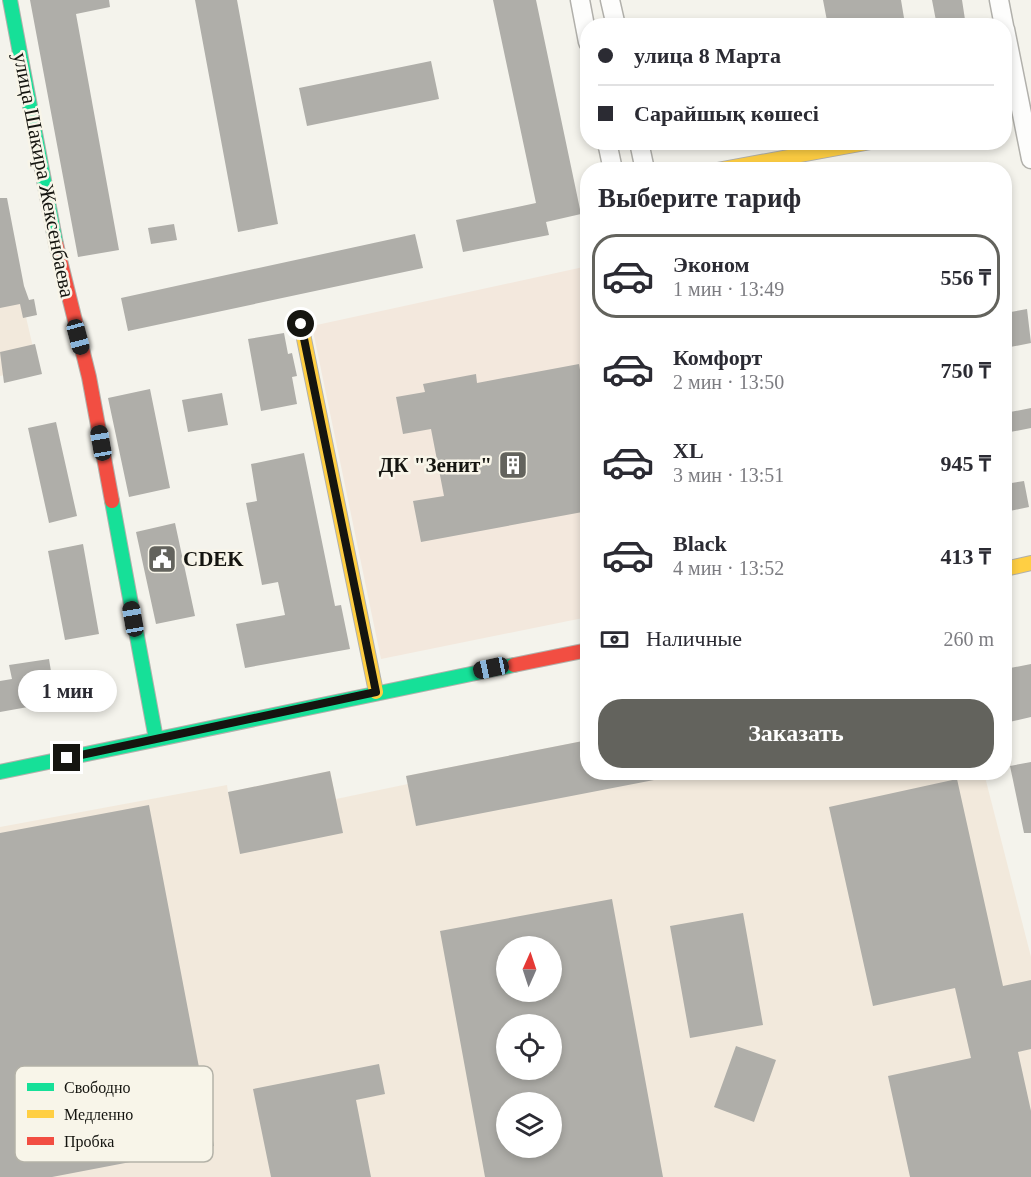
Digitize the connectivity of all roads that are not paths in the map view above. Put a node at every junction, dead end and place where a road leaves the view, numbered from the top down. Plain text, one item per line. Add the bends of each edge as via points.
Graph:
1 (10, 0) edge
2 (580, 0) edge
3 (610, 0) edge
4 (999, 0) edge
5 (583, 18) edge
6 (614, 18) edge
7 (1003, 18) edge
8 (1013, 118) edge
9 (827, 150) edge
10 (1031, 159) edge
11 (761, 162) edge
12 (301, 324) dead end
13 (1031, 563) edge
14 (1012, 567) edge
15 (580, 652) edge
16 (376, 692) junction
17 (156, 739) junction
18 (0, 772) edge

1 - 17 street, улица Шакира Жексенбаева via 62,278 88,377
2 - 5 street
3 - 6 street
4 - 7 street
8 - 10 street
9 - 11 street
12 - 16 street
13 - 14 street
15 - 16 street
16 - 17 street
17 - 18 street

